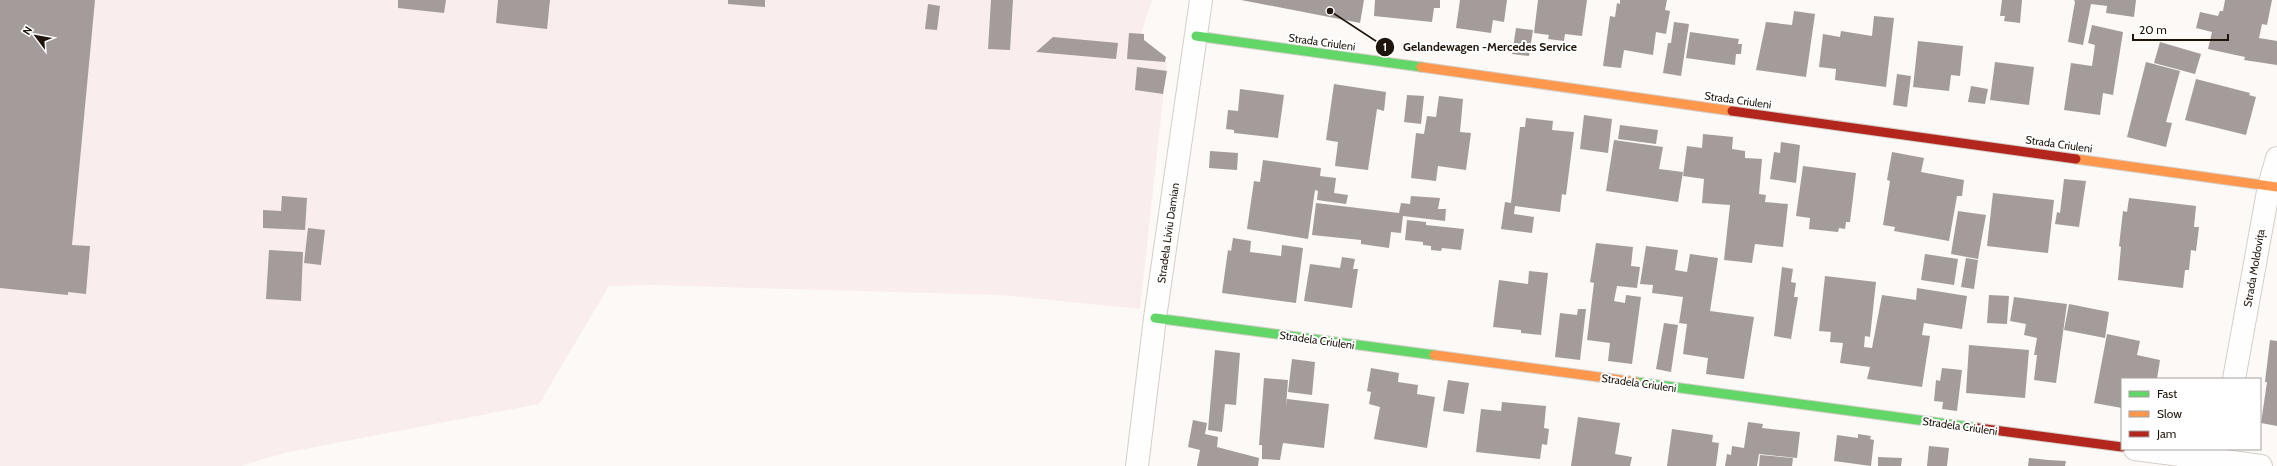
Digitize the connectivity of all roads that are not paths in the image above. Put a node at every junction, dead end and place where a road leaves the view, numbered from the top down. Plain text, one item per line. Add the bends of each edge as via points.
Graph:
1 (1201, 0) edge
2 (1196, 36) junction
3 (2277, 158) edge
4 (2273, 186) edge
5 (1155, 318) junction
6 (2234, 378) edge
7 (2121, 447) edge
8 (2143, 450) edge
9 (2247, 461) edge
10 (1137, 466) edge

1 - 2 street, Stradela Liviu Damian
2 - 4 street, Strada Criuleni
2 - 5 street, Stradela Liviu Damian
3 - 4 street, Strada Moldovița
4 - 6 street, Strada Moldovița
5 - 7 street, Stradela Criuleni
5 - 10 street, Stradela Liviu Damian
8 - 9 street

